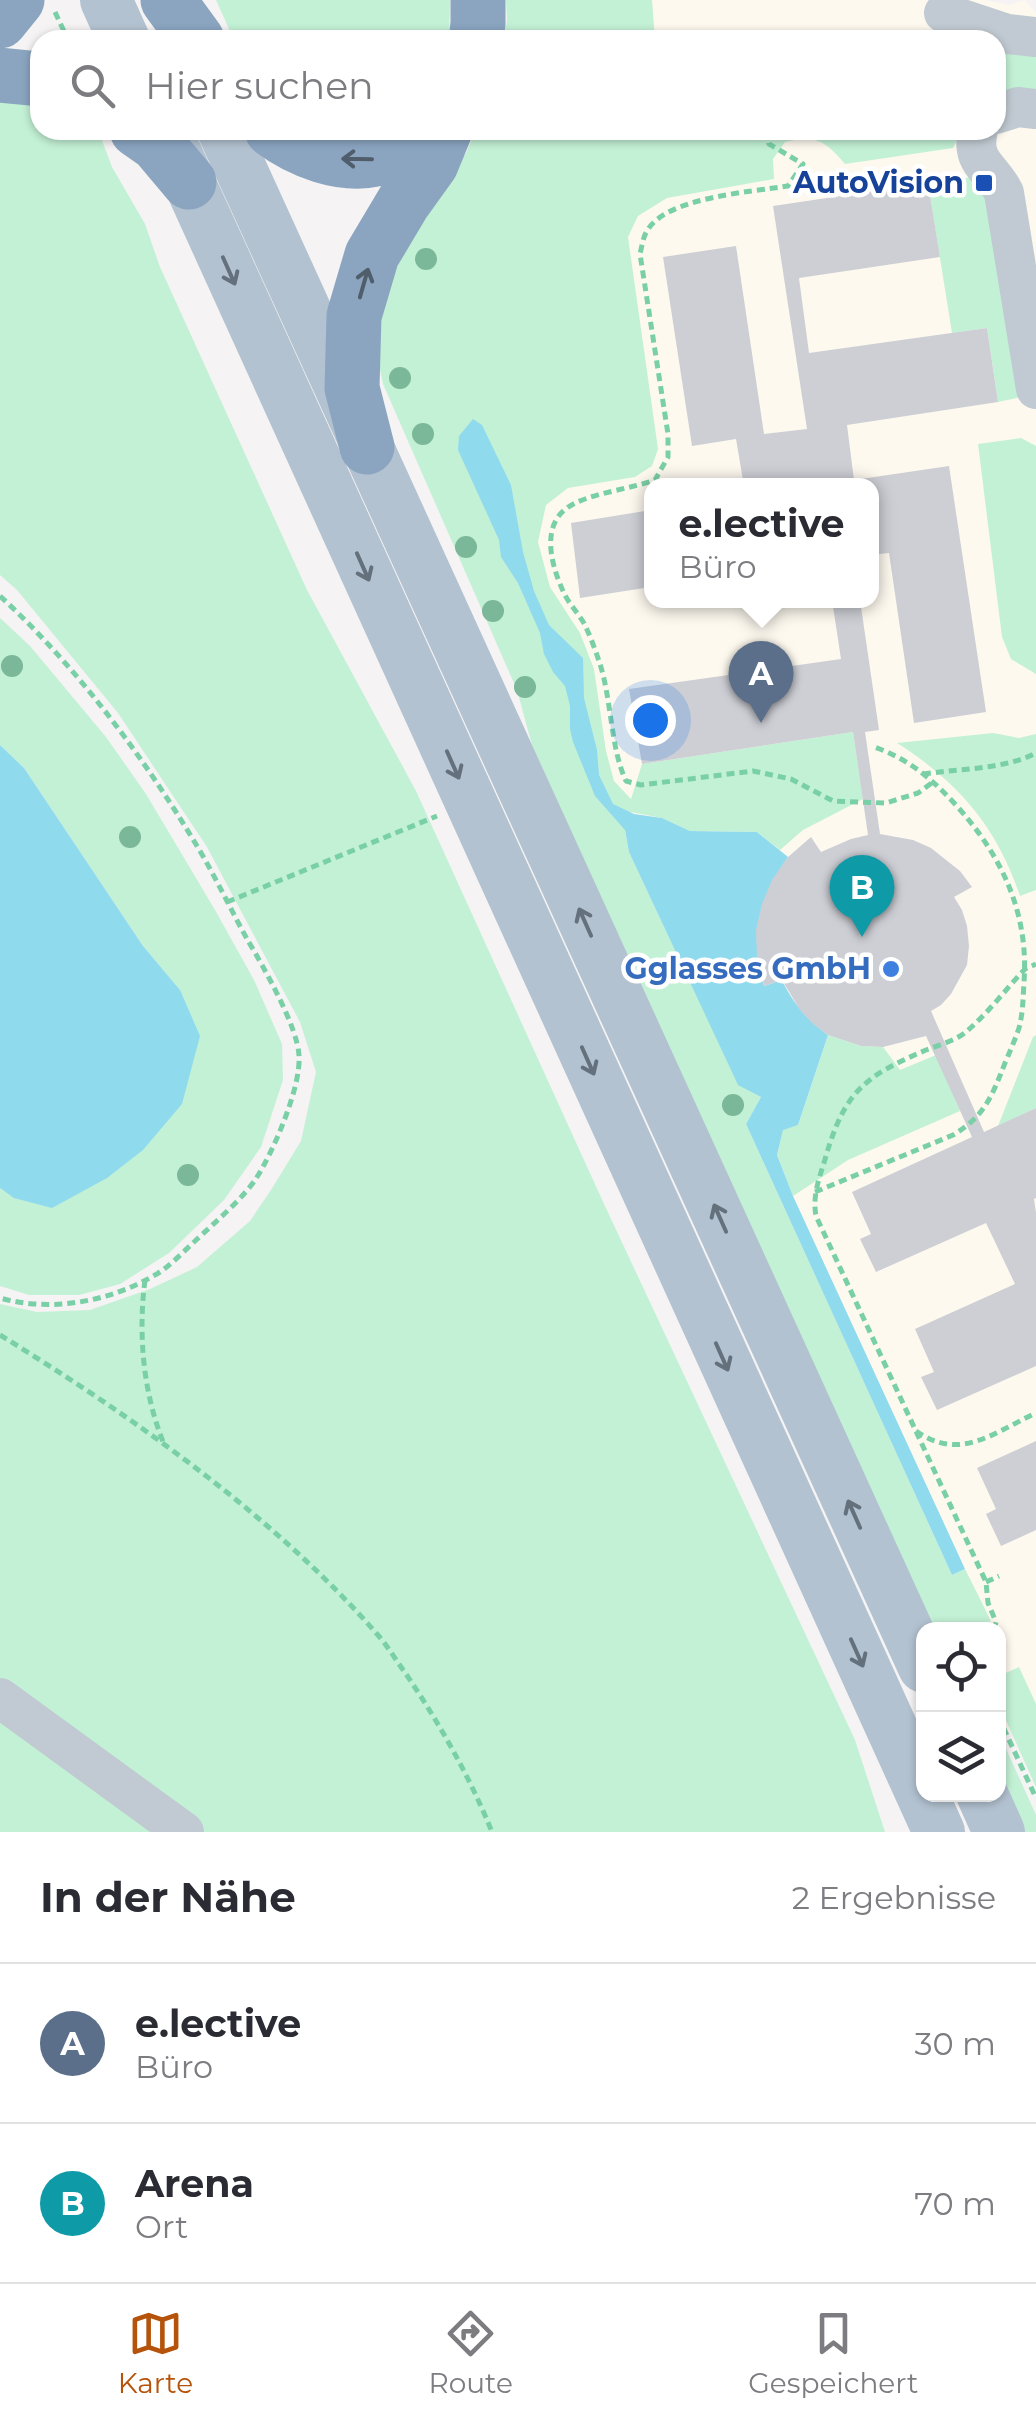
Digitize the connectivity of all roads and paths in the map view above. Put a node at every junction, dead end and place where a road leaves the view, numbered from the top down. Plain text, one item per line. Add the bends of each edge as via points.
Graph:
1 (17, 0) edge
2 (49, 0) edge
3 (106, 0) edge
4 (166, 0) edge
5 (478, 0) edge
6 (944, 13) dead end
7 (0, 21) edge
8 (63, 30) edge
9 (120, 30) edge
10 (178, 30) edge
11 (189, 30) edge
12 (477, 30) edge
13 (995, 30) edge
14 (1006, 34) edge
15 (1036, 36) edge
16 (0, 75) edge
17 (30, 79) edge
18 (1036, 109) edge
19 (1006, 111) edge
20 (151, 140) edge
21 (170, 140) edge
22 (228, 140) edge
23 (289, 140) edge
24 (422, 140) edge
25 (440, 140) edge
26 (768, 140) edge
27 (976, 140) edge
28 (189, 182) junction
29 (1036, 389) edge
30 (367, 447) junction
31 (656, 478) edge
32 (644, 484) edge
33 (0, 596) edge
34 (874, 746) dead end
35 (1036, 753) edge
36 (923, 774) junction
37 (933, 782) junction
38 (446, 812) dead end
39 (226, 902) junction
40 (1036, 964) edge
41 (1025, 969) junction
42 (815, 1192) junction
43 (144, 1280) junction
44 (0, 1298) edge
45 (0, 1335) edge
46 (1036, 1414) edge
47 (913, 1429) junction
48 (164, 1444) junction
49 (1000, 1576) dead end
50 (986, 1582) junction
51 (996, 1622) edge
52 (916, 1649) edge
53 (0, 1698) edge
54 (1006, 1733) edge
55 (1036, 1798) edge
56 (986, 1802) edge
57 (184, 1832) edge
58 (492, 1832) edge
59 (939, 1832) edge
60 (999, 1832) edge

1 - 7 highway
2 - 8 path
3 - 9 main road
4 - 10 main road
4 - 11 highway
5 - 12 highway
6 - 13 lane
14 - 15 lane
16 - 17 highway
18 - 19 lane
20 - 28 highway
21 - 28 main road
22 - 30 main road
24 -> 23 highway via 378,160 343,160
30 -> 25 highway via 352,388 354,316 372,255
26 - 31 path via 803,164 788,186 686,204 661,214 645,232 640,254 668,434 668,458
27 - 29 lane via 979,160 1004,193
28 -> 59 main road
52 -> 30 main road
32 - 37 path via 565,508 551,532 551,560 564,595 599,661 626,781 641,785 753,771 790,779 833,802 886,803
33 - 39 path via 136,754
34 - 36 path
35 - 36 path
36 - 37 path
37 - 41 path via 978,830 1003,872
38 - 39 path
39 - 43 path via 296,1037 298,1077 256,1179 185,1251
40 - 41 path
41 - 42 path via 965,1034 864,1084 841,1112
41 - 42 path via 1020,1025 986,1108 971,1124
42 - 47 path via 816,1216
43 - 44 path via 84,1302
43 - 48 path via 145,1362
45 - 48 path
46 - 47 path via 958,1446
47 - 50 path
48 - 58 path via 254,1516 380,1636 460,1764
49 - 50 path
50 - 51 path
53 - 57 lane
54 - 55 path
56 - 60 main road

